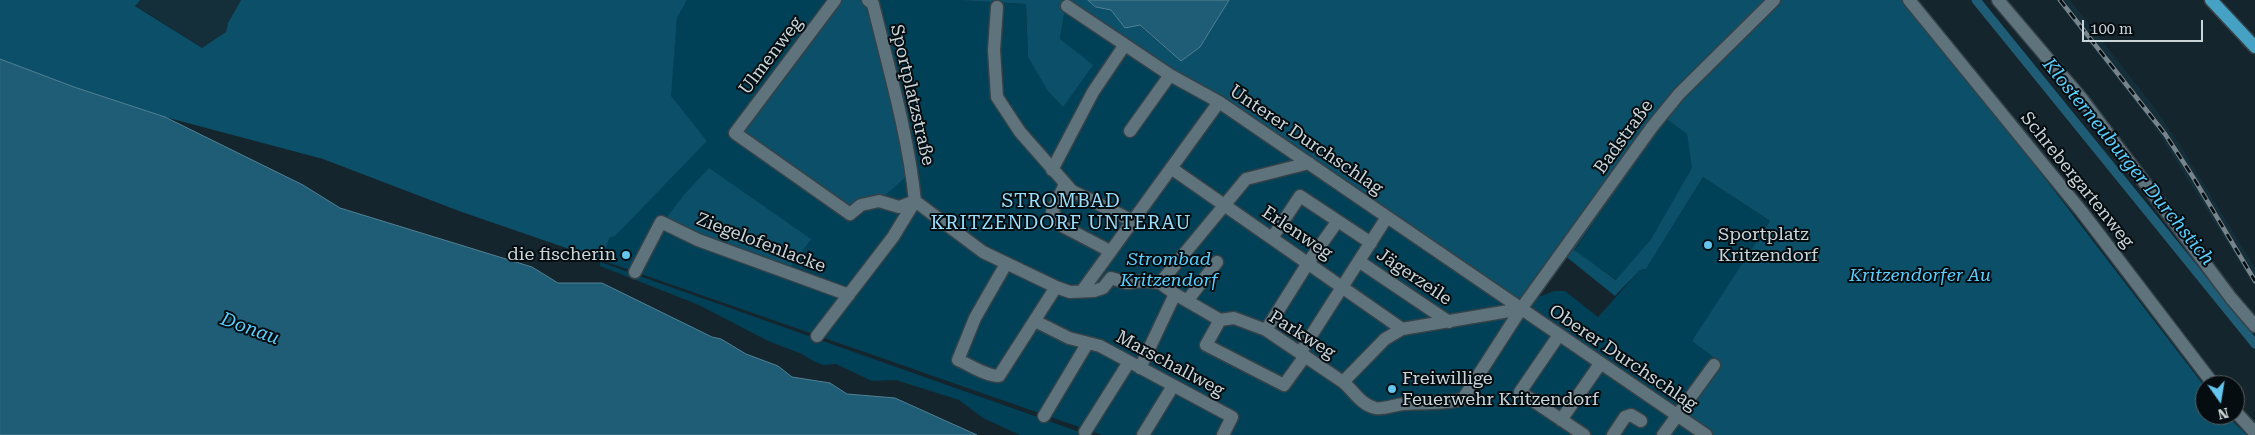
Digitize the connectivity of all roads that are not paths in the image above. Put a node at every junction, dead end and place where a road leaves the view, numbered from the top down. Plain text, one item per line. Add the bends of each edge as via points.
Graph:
1 (836, 0) edge
2 (868, 0) edge
3 (1774, 0) edge
4 (1909, 0) edge
5 (1998, 0) edge
6 (2211, 0) edge
7 (1067, 6) dead end
8 (997, 7) dead end
9 (1124, 46) junction
10 (2255, 47) edge
11 (1170, 75) junction
12 (1220, 102) junction
13 (1130, 131) dead end
14 (1308, 163) junction
15 (1171, 168) junction
16 (1052, 170) junction
17 (1065, 184) junction
18 (915, 201) junction
19 (1224, 205) junction
20 (1387, 217) junction
21 (1132, 221) junction
22 (1337, 222) junction
23 (1272, 238) junction
24 (1371, 243) junction
25 (1110, 251) junction
26 (1217, 262) dead end
27 (1308, 262) junction
28 (1360, 262) junction
29 (1006, 264) junction
30 (635, 272) dead end
31 (1160, 283) junction
32 (1344, 286) junction
33 (1056, 287) junction
34 (1082, 291) junction
35 (1175, 294) junction
36 (849, 295) junction
37 (1187, 301) junction
38 (1521, 309) junction
39 (1220, 320) junction
40 (1035, 321) junction
41 (1449, 322) junction
42 (2254, 322) edge
43 (1402, 329) junction
44 (1266, 330) junction
45 (1559, 335) junction
46 (817, 336) dead end
47 (1087, 344) junction
48 (1302, 355) junction
49 (1600, 364) junction
50 (1134, 365) junction
51 (1714, 365) dead end
52 (2206, 375) edge
53 (1343, 382) junction
54 (1173, 386) junction
55 (1676, 415) junction
56 (1044, 416) dead end
57 (1561, 420) junction
58 (1641, 421) dead end
59 (2245, 422) edge
60 (1085, 432) dead end
61 (2255, 433) edge
62 (1143, 435) edge
63 (1223, 435) edge
64 (1584, 435) edge
65 (1613, 435) edge
66 (1662, 435) edge
67 (1706, 435) edge

1 - 18 street, Ulmenweg via 735,133 850,214 861,205 879,201 899,207
2 - 18 street, Sportplatzstraße via 873,4 892,80 910,160
3 - 38 street, Badstraße via 1678,94
4 - 52 street, Schrebergartenweg via 2082,212
5 - 42 street via 2082,99 2225,290
6 - 10 main road
7 - 9 street, Unterer Durchschlag
8 - 16 street via 994,50 997,97 1020,132
9 - 11 street, Unterer Durchschlag
9 - 16 street via 1093,92
11 - 12 street, Unterer Durchschlag
11 - 13 street
12 - 14 street, Unterer Durchschlag
12 - 15 street
14 - 19 street via 1246,179
14 - 20 street, Unterer Durchschlag
15 - 19 street, Erlenweg
15 - 21 street
16 - 17 street
17 - 21 street via 1072,191
17 - 25 street via 1052,212 1064,227
18 - 29 street via 983,252
18 - 36 street via 893,237
19 - 23 street, Erlenweg
19 - 31 street
20 - 24 street
20 - 38 street, Unterer Durchschlag
21 - 25 street
22 - 23 street via 1300,196
22 - 24 street
22 - 27 street
23 - 27 street, Erlenweg
24 - 28 street
25 - 34 street
26 - 37 street
27 - 32 street, Erlenweg
27 - 44 street
28 - 32 street
28 - 41 street, Jägerzeile
29 - 33 street
29 - 40 street via 975,318 958,360 999,376
30 - 36 street, Ziegelofenlacke via 661,222 698,240
31 - 34 street via 1127,283 1111,278 1103,288
31 - 35 street, Parkweg
32 - 43 street, Erlenweg
32 - 48 street
33 - 34 street via 1070,292
33 - 40 street
35 - 37 street, Parkweg
35 - 50 street
36 - 46 street
37 - 39 street, Parkweg
38 - 41 street
38 - 45 street, Oberer Durchschlag
38 - 53 street, Badstraße via 1463,399 1450,403 1376,408 1356,398
39 - 44 street, Parkweg via 1234,318
39 - 48 street via 1206,345 1284,385
40 - 47 street, Marschallweg
41 - 43 street
43 - 53 street via 1385,339
44 - 48 street, Parkweg
45 - 49 street, Oberer Durchschlag
45 - 57 street via 1520,392
47 - 50 street, Marschallweg via 1100,346
47 - 56 street
48 - 53 street, Parkweg
49 - 55 street, Oberer Durchschlag
49 - 57 street
50 - 54 street, Marschallweg
50 - 60 street
51 - 55 street
54 - 62 street
54 - 63 street, Marschallweg via 1232,417
55 - 66 street
55 - 67 street, Oberer Durchschlag
57 - 64 street
58 - 65 street via 1631,415 1625,417
59 - 61 street

